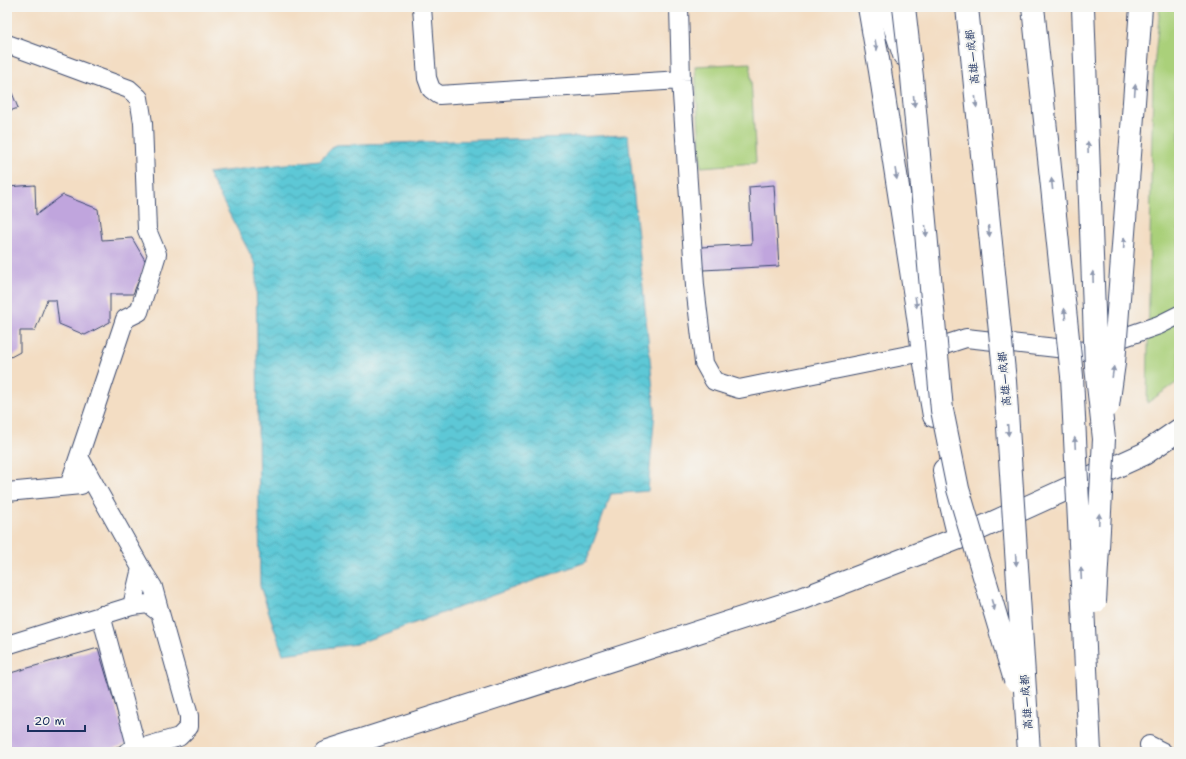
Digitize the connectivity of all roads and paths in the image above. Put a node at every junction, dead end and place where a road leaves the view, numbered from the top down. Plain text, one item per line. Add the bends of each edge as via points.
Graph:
1 (422, 7) edge
2 (679, 7) edge
3 (869, 7) edge
4 (888, 7) edge
5 (904, 7) edge
6 (967, 7) edge
7 (1033, 7) edge
8 (1083, 7) edge
9 (1141, 7) edge
10 (7, 44) edge
11 (912, 77) junction
12 (681, 80) junction
13 (1179, 315) edge
14 (922, 352) junction
15 (1179, 430) edge
16 (1104, 439) junction
17 (79, 457) junction
18 (94, 484) junction
19 (69, 486) junction
20 (7, 492) edge
21 (959, 538) junction
22 (141, 568) junction
23 (132, 606) junction
24 (160, 613) junction
25 (101, 615) junction
26 (7, 645) edge
27 (1026, 718) junction
28 (1088, 725) junction
29 (132, 751) edge
30 (325, 752) edge
31 (1029, 752) edge
32 (1090, 752) edge

1 - 12 street via 427,78 431,89 439,95
2 - 12 street
3 -> 14 main road
4 - 11 main road, bridge
5 - 11 main road, bridge
6 -> 27 main road, 高雄—成都, bridge via 1004,381
28 -> 7 main road, bridge via 1072,376
16 -> 8 main road, bridge via 1096,367
16 -> 9 main road, bridge via 1114,363
10 - 17 street via 129,89 139,98 147,230 157,254 139,312 125,319
11 -> 27 main road, bridge via 942,410 958,489
12 - 14 street via 695,286 704,363 714,381 739,389
13 - 14 street via 1159,325 1084,351 966,338
14 - 21 main road
15 - 21 main road via 1144,454
28 -> 16 main road, bridge
17 - 18 street
17 - 19 street
18 - 19 street
18 - 22 street
19 - 20 street
21 - 30 main road via 804,598
22 - 23 street
22 - 24 street via 153,587
23 - 24 street via 148,604
23 - 25 street
24 - 29 street via 189,716 189,727 179,737
25 - 26 street
25 - 29 street
27 - 31 main road, 高雄—成都, bridge
28 - 32 main road, bridge

